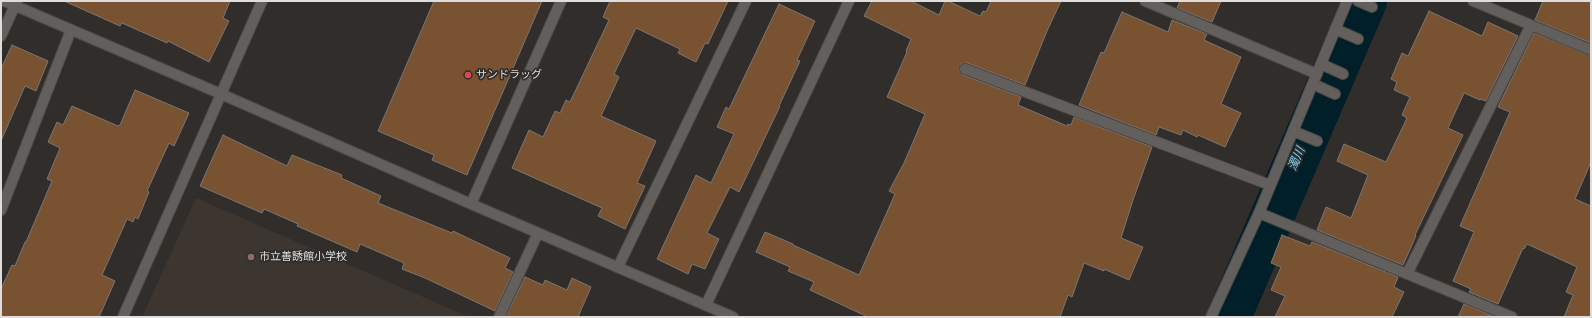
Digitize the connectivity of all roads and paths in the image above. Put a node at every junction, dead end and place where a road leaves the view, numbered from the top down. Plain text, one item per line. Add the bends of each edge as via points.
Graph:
1 (4, 1) edge
2 (262, 1) edge
3 (562, 1) edge
4 (746, 1) edge
5 (849, 1) edge
6 (1145, 1) edge
7 (1358, 1) edge
8 (1473, 1) edge
9 (1345, 2) edge
10 (15, 3) edge
11 (1372, 7) dead end
12 (1531, 25) junction
13 (71, 30) junction
14 (1339, 31) junction
15 (1, 36) edge
16 (1358, 39) dead end
17 (1591, 50) edge
18 (1325, 66) junction
19 (965, 69) dead end
20 (1343, 74) dead end
21 (1317, 82) junction
22 (221, 94) junction
23 (1335, 94) dead end
24 (1296, 132) junction
25 (1317, 141) dead end
26 (1270, 185) junction
27 (471, 204) junction
28 (1, 210) edge
29 (1262, 214) junction
30 (538, 232) junction
31 (618, 267) junction
32 (1407, 274) junction
33 (706, 305) junction
34 (123, 317) edge
35 (499, 317) edge
36 (733, 317) edge
37 (1211, 317) edge
38 (1512, 317) edge

1 - 10 street
2 - 22 street
3 - 27 street
4 - 31 street
5 - 33 street
6 - 21 street
7 - 11 street
8 - 12 street
9 - 14 street
10 - 13 street
10 - 15 street
12 - 17 street
12 - 32 street
13 - 22 street
13 - 28 street
14 - 16 street
14 - 18 street
18 - 20 street
18 - 21 street
19 - 26 street
21 - 23 street
21 - 24 street
22 - 27 street
22 - 34 street
24 - 25 street
24 - 26 street
26 - 29 street
27 - 30 street
29 - 32 street
29 - 37 street
30 - 31 street
30 - 35 street
31 - 33 street
32 - 38 street
33 - 36 street

